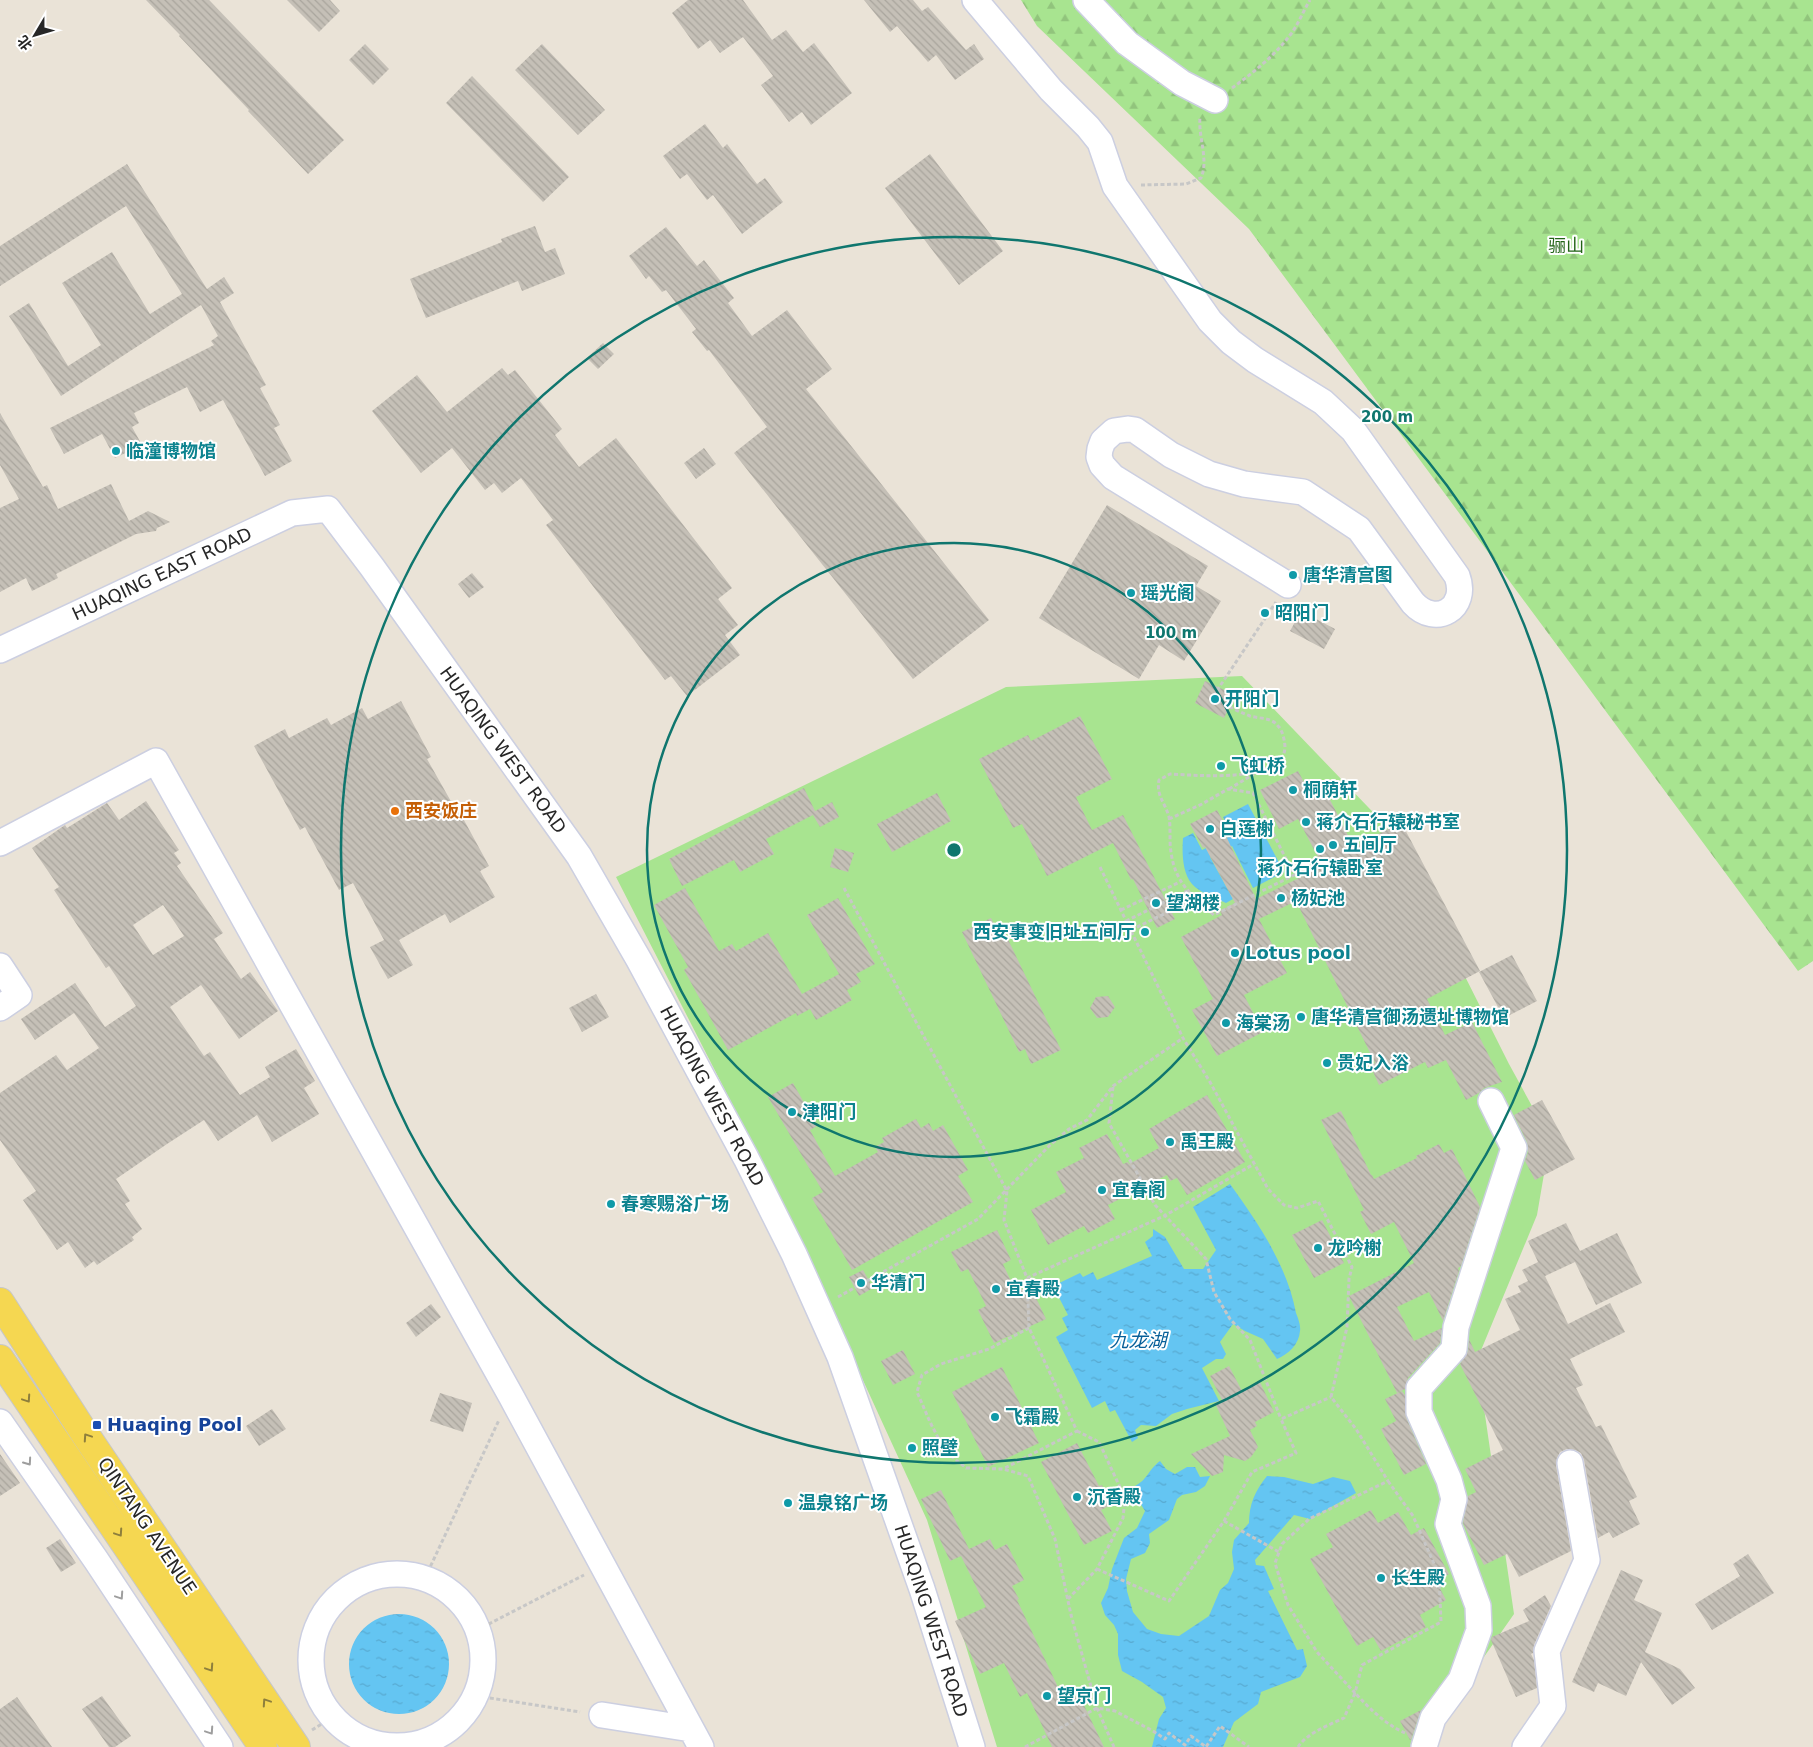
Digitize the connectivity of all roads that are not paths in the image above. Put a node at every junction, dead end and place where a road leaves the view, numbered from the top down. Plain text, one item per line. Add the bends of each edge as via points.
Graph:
1 (975, 0) edge
2 (1086, 0) edge
3 (1215, 100) dead end
4 (328, 509) joint
5 (1288, 585) road end
6 (0, 650) edge
7 (0, 843) edge
8 (0, 966) edge
9 (0, 1008) edge
10 (1491, 1101) dead end
11 (0, 1302) edge
12 (0, 1360) edge
13 (0, 1422) edge
14 (1570, 1463) dead end
15 (477, 1696) joint
16 (602, 1715) road end
17 (696, 1738) edge
18 (1416, 1740) edge
19 (292, 1746) edge
20 (220, 1747) edge
21 (263, 1747) edge
22 (972, 1747) edge
23 (1525, 1747) edge

1 - 5 street via 1100,142 1115,186 1210,321 1255,360 1323,402 1352,430 1457,576 1460,593 1452,608 1444,613 1435,615 1419,609 1359,529 1303,492 1244,484 1209,474 1170,455 1135,430 1114,431 1103,441 1100,457 1107,472
2 - 3 street via 1127,43 1182,82
4 - 6 street, HUAQING EAST ROAD via 292,513
4 - 22 street, HUAQING WEST ROAD via 579,856 746,1158 840,1357 919,1580
7 - 17 street via 156,761 511,1396
8 - 9 street via 19,995
10 - 18 street via 1514,1148 1456,1327 1454,1349 1419,1388 1419,1412 1454,1499 1448,1524 1478,1606 1479,1630 1461,1680
19 -> 11 main road, QINTANG AVENUE
12 -> 21 main road, QINTANG AVENUE
13 -> 20 street
14 - 23 street via 1587,1560 1547,1651 1552,1706
15 - 15 street via 484,1669 482,1642 471,1614 451,1592 425,1578 395,1573 366,1579 340,1594 321,1618 311,1646 312,1676 322,1704 340,1725 362,1740 389,1747 416,1745 441,1736 462,1718
16 - 17 street

